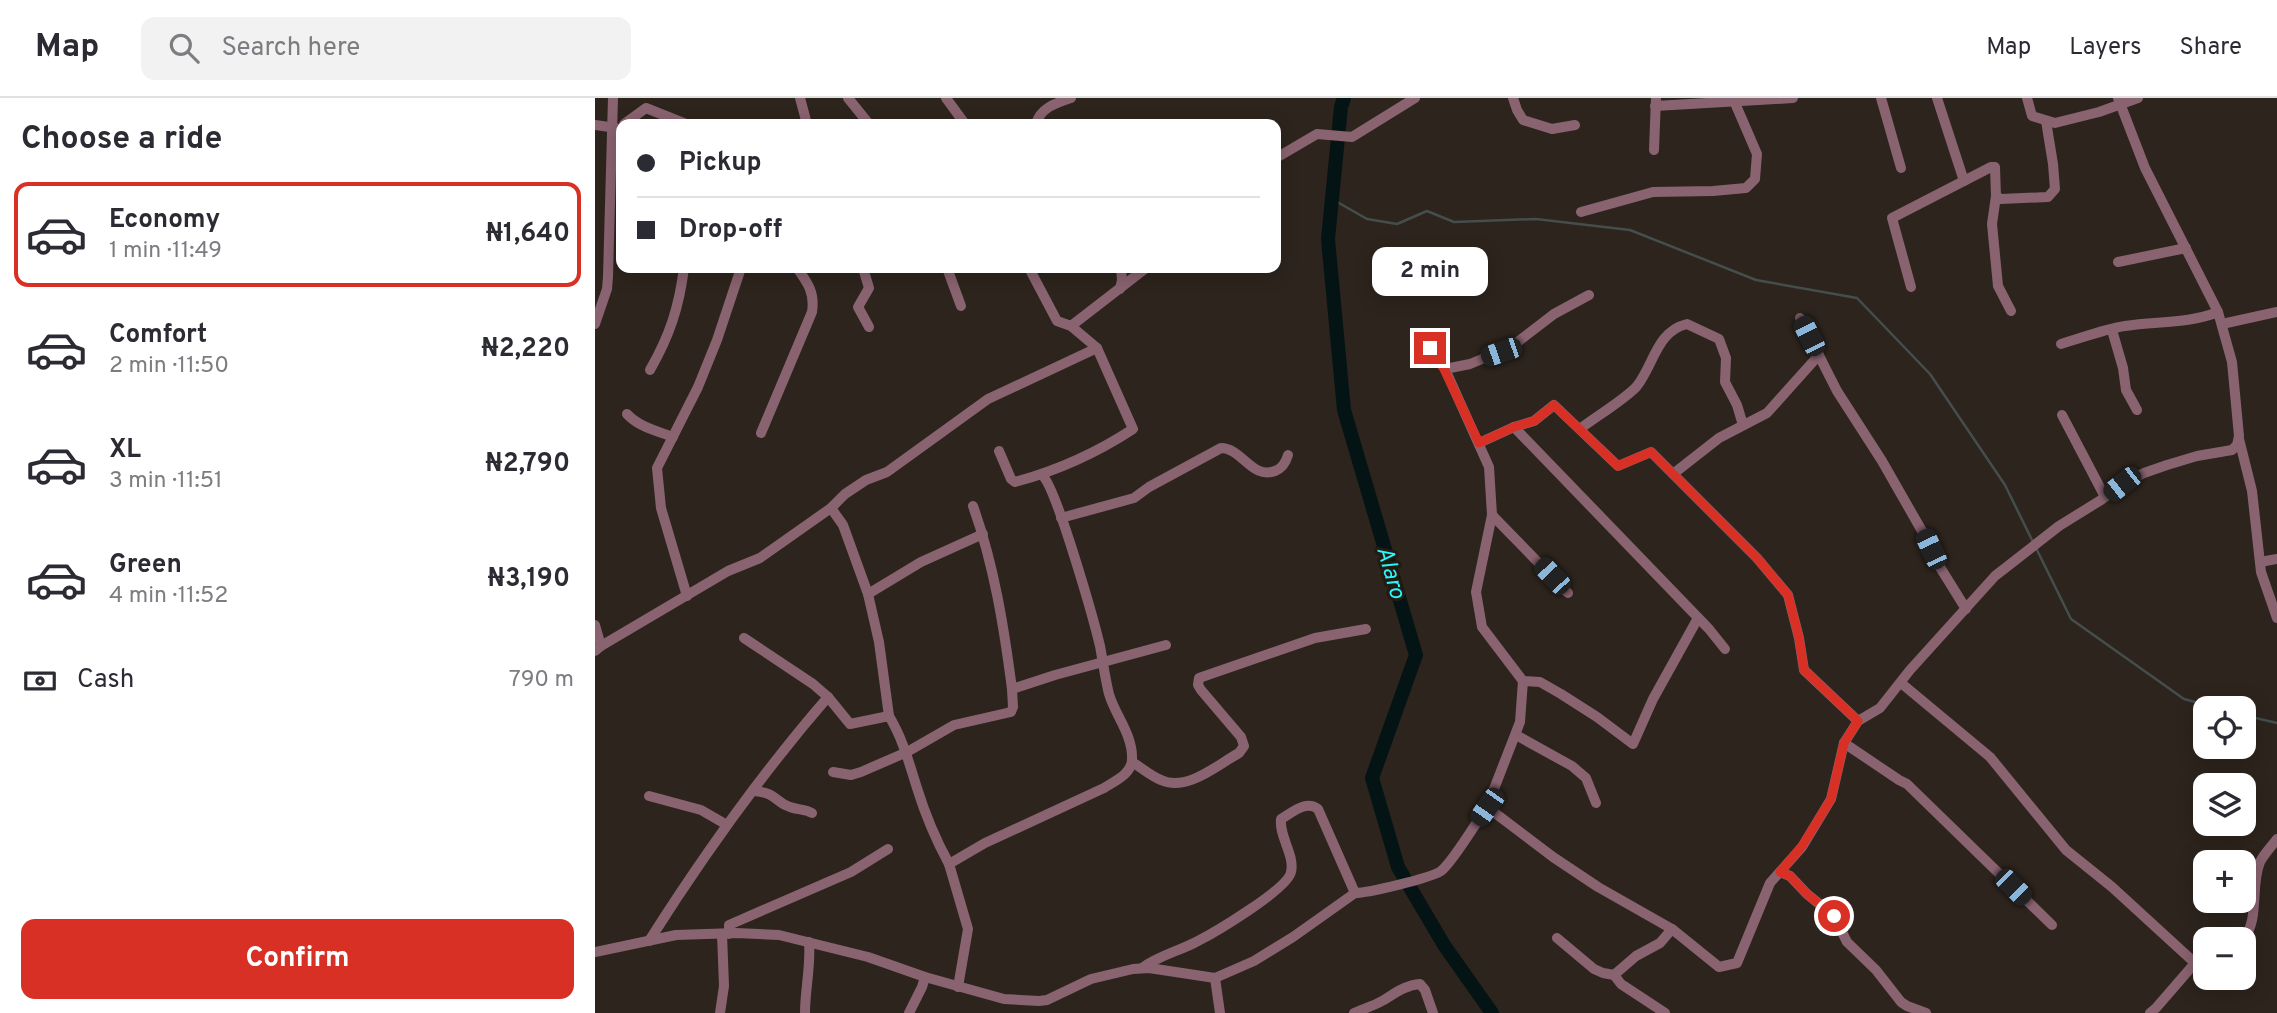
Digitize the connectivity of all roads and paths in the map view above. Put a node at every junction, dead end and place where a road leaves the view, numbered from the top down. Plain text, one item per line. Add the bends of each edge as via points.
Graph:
1 (613, 98) edge
2 (800, 98) edge
3 (848, 98) edge
4 (946, 98) edge
5 (1071, 98) edge
6 (1415, 98) edge
7 (1513, 98) edge
8 (1793, 98) edge
9 (1881, 98) edge
10 (1937, 98) edge
11 (2027, 98) edge
12 (2138, 98) edge
13 (2119, 101) edge
14 (1655, 102) edge
15 (1735, 103) junction
16 (618, 119) edge
17 (630, 119) edge
18 (673, 119) edge
19 (806, 119) edge
20 (865, 119) edge
21 (961, 119) edge
22 (1038, 119) edge
23 (2046, 121) junction
24 (595, 125) edge
25 (1575, 125) dead end
26 (616, 126) edge
27 (1654, 150) dead end
28 (1281, 155) edge
29 (1901, 168) dead end
30 (616, 174) edge
31 (1964, 180) junction
32 (1996, 196) junction
33 (1581, 212) dead end
34 (2186, 248) junction
35 (609, 253) junction
36 (616, 254) edge
37 (2118, 262) dead end
38 (683, 273) edge
39 (736, 273) edge
40 (800, 273) edge
41 (864, 273) edge
42 (949, 273) edge
43 (1032, 273) edge
44 (1121, 273) edge
45 (1140, 273) edge
46 (608, 277) junction
47 (595, 280) edge
48 (1911, 287) dead end
49 (1120, 289) junction
50 (1589, 295) dead end
51 (961, 306) dead end
52 (2011, 312) dead end
53 (2218, 312) junction
54 (2277, 312) edge
55 (1800, 318) dead end
56 (595, 324) edge
57 (2222, 324) junction
58 (1071, 326) junction
59 (869, 327) dead end
60 (2112, 330) junction
61 (2061, 344) dead end
62 (1097, 348) junction
63 (1430, 348) dead end
64 (1819, 355) junction
65 (1444, 369) junction
66 (649, 370) dead end
67 (2137, 410) dead end
68 (627, 414) dead end
69 (2062, 415) dead end
70 (1743, 425) junction
71 (1514, 427) junction
72 (1580, 429) junction
73 (761, 433) dead end
74 (2239, 436) junction
75 (673, 437) junction
76 (1479, 443) junction
77 (999, 451) dead end
78 (1289, 454) dead end
79 (1673, 474) junction
80 (1042, 475) junction
81 (2105, 497) junction
82 (973, 506) dead end
83 (831, 508) junction
84 (1492, 515) junction
85 (1061, 518) junction
86 (983, 534) junction
87 (2277, 559) edge
88 (2260, 562) junction
89 (1568, 593) dead end
90 (868, 594) junction
91 (687, 596) junction
92 (1966, 609) junction
93 (1698, 618) junction
94 (2277, 618) edge
95 (595, 625) edge
96 (1366, 629) dead end
97 (744, 638) dead end
98 (1167, 645) dead end
99 (598, 649) edge
100 (1725, 649) dead end
101 (1103, 663) junction
102 (1523, 681) junction
103 (1901, 683) junction
104 (1012, 689) junction
105 (828, 697) junction
106 (890, 716) junction
107 (1858, 721) junction
108 (1516, 735) junction
109 (1844, 743) junction
110 (907, 752) junction
111 (1132, 762) junction
112 (833, 772) dead end
113 (754, 790) junction
114 (649, 796) dead end
115 (1596, 803) dead end
116 (1487, 807) junction
117 (812, 813) dead end
118 (727, 825) junction
119 (2277, 839) edge
120 (888, 849) dead end
121 (949, 864) junction
122 (1780, 872) junction
123 (1355, 893) junction
124 (2052, 925) dead end
125 (2250, 927) edge
126 (1672, 929) junction
127 (725, 934) junction
128 (1557, 938) dead end
129 (649, 941) junction
130 (809, 942) junction
131 (595, 952) edge
132 (2193, 961) edge
133 (2193, 965) edge
134 (1142, 968) junction
135 (1614, 975) junction
136 (925, 977) junction
137 (1215, 978) junction
138 (958, 987) junction
139 (1004, 999) junction
140 (1904, 1010) edge
141 (720, 1013) edge
142 (805, 1013) edge
143 (909, 1013) edge
144 (1002, 1013) edge
145 (1220, 1013) edge
146 (1354, 1013) edge
147 (1433, 1013) edge
148 (1665, 1013) edge
149 (1926, 1013) edge
150 (2150, 1013) edge

1 - 16 street
2 - 19 street
3 - 20 street
4 - 21 street
5 - 22 street via 1045,110
6 - 28 street via 1352,137 1317,134
7 - 25 street via 1524,120 1552,129
8 - 15 street
9 - 29 street
10 - 31 street
11 - 23 street via 2032,117
12 - 13 street
13 - 23 street via 2055,123
13 - 34 street via 2145,167
14 - 15 street
14 - 27 street
15 - 33 street via 1757,154 1755,179 1746,188 1653,192
17 - 18 street via 646,108
23 - 32 street via 2055,189 2048,197
24 - 26 street
30 - 35 street
31 - 32 street via 1995,167
31 - 48 street via 1892,218
32 - 52 street via 1992,224 1998,286
34 - 37 street
34 - 53 street
35 - 36 street
35 - 46 street
38 - 66 street via 677,312
39 - 75 street via 717,340
40 - 73 street via 812,290 812,312
41 - 59 street via 869,288 858,307
42 - 51 street
43 - 58 street via 1057,321
44 - 49 street
45 - 49 street
46 - 47 street
46 - 56 street
49 - 58 street
50 - 65 street via 1554,314 1511,347
53 - 57 street
53 - 60 street
54 - 57 street
55 - 64 street
57 - 74 street via 2232,362
58 - 62 street
60 - 61 street
60 - 67 street via 2126,390
62 - 80 street via 1133,429
62 - 83 street via 988,399 887,472 845,494
63 - 65 street
64 - 70 street via 1767,413
64 - 92 street
65 - 76 street
68 - 75 street via 645,427
69 - 81 street
70 - 72 street via 1725,382 1719,339 1687,324 1675,327 1664,339 1636,387
70 - 79 street
71 - 72 street via 1534,421 1554,405
71 - 76 street
71 - 93 street
72 - 79 street via 1618,466 1651,452
74 - 81 street via 2232,450 2144,473
74 - 88 street via 2252,491
75 - 91 street via 657,477 661,508
76 - 84 street via 1489,467
77 - 80 street via 1014,481
78 - 85 street via 1279,470 1265,474 1221,448 1134,498
79 - 107 street via 1788,595 1804,670
80 - 85 street
81 - 92 street via 1995,576
82 - 86 street
83 - 90 street via 843,524
83 - 91 street via 760,558
84 - 89 street
84 - 102 street via 1476,592 1482,627
85 - 101 street
86 - 90 street via 921,562
86 - 104 street
87 - 88 street
88 - 94 street
90 - 106 street
91 - 99 street
92 - 103 street
93 - 100 street
93 - 102 street via 1633,744 1540,682
95 - 99 street
96 - 111 street via 1315,638 1199,678 1201,690 1244,746 1191,781 1162,781
97 - 105 street
98 - 101 street
101 - 104 street
101 - 111 street
102 - 108 street
103 - 107 street via 1880,708
103 - 132 street via 1990,757 2066,850
104 - 110 street via 1011,712 954,725
105 - 106 street via 850,724
105 - 113 street
106 - 110 street
107 - 109 street
108 - 115 street via 1572,766 1586,778
108 - 116 street
109 - 122 street via 1831,799
109 - 124 street via 1907,784
110 - 112 street via 851,775
110 - 121 street
111 - 121 street via 1129,770 1104,788
113 - 117 street via 769,793 787,807
113 - 118 street
114 - 118 street via 701,810
116 - 123 street via 1441,870
116 - 126 street via 1598,887
118 - 129 street
119 - 125 street via 2261,860
120 - 127 street via 851,872 729,925
121 - 138 street via 968,929
122 - 126 street via 1770,883 1737,963 1719,967
122 - 140 street via 1834,916 1847,943 1876,970
123 - 134 street via 1318,809 1307,805 1281,819 1292,869 1287,881 1223,926
123 - 137 street via 1264,955
126 - 135 street via 1660,943
127 - 129 street via 675,935
127 - 130 street via 779,935
127 - 141 street
128 - 135 street via 1594,969
129 - 131 street
130 - 136 street
130 - 142 street
133 - 150 street
134 - 137 street
134 - 139 street via 1091,979 1047,1000
135 - 148 street
136 - 138 street
136 - 143 street
137 - 145 street
138 - 139 street
139 - 144 street
140 - 149 street
146 - 147 street via 1420,984

